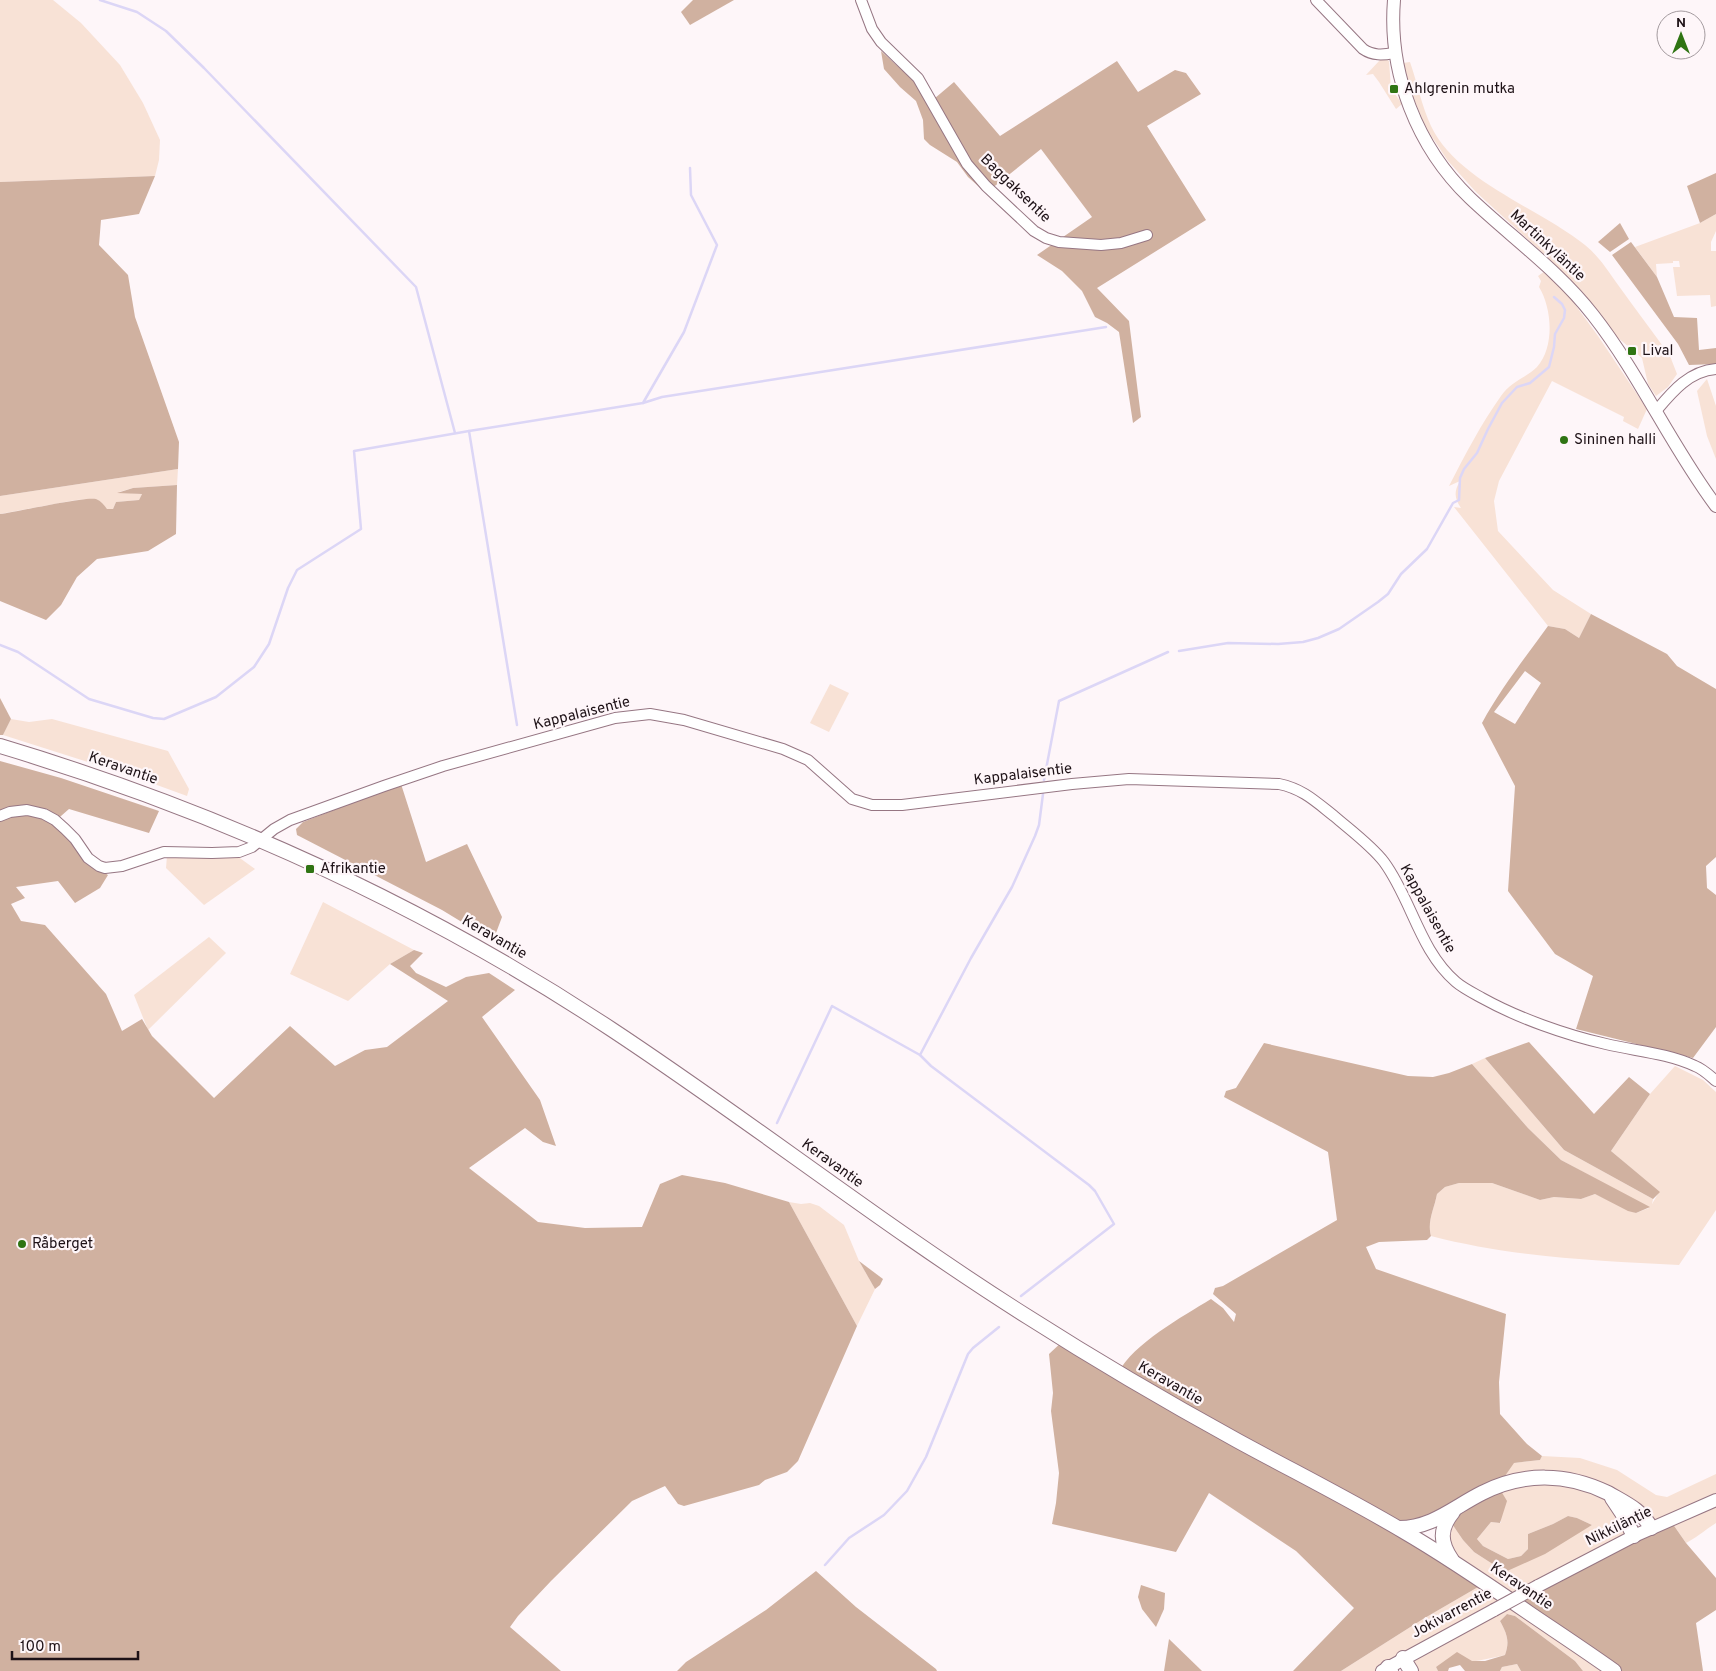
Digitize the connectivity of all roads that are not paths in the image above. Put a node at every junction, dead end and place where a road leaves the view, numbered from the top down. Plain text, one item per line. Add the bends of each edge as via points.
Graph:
1 (861, 0) edge
2 (1316, 0) edge
3 (1394, 0) edge
4 (1394, 53) junction
5 (1147, 235) dead end
6 (1716, 369) edge
7 (1656, 411) junction
8 (1716, 506) edge
9 (0, 746) edge
10 (0, 816) edge
11 (262, 840) junction
12 (1716, 1081) edge
13 (1608, 1494) junction
14 (1716, 1500) edge
15 (1454, 1510) junction
16 (1399, 1528) junction
17 (1652, 1528) junction
18 (1634, 1536) junction
19 (1453, 1561) junction
20 (1538, 1586) joint
21 (1403, 1658) junction
22 (1602, 1666) edge
23 (1387, 1670) edge
24 (1411, 1671) edge
25 (1614, 1671) edge

1 - 5 street, Baggaksentie via 880,42 918,78 967,164 1034,231 1059,242 1101,245
2 - 4 street via 1363,49 1384,55
3 - 4 street, Martinkyläntie
4 - 7 street, Martinkyläntie via 1416,122 1441,164 1470,197 1576,294
6 - 7 street via 1694,374
7 - 8 street, Martinkyläntie
9 - 11 main road, Keravantie via 168,802
10 - 11 street via 27,810 44,814 65,829 88,858 106,868 164,852 239,852
11 - 12 street, Kappalaisentie via 290,820 443,766 615,718 650,714 684,720 783,749 808,760 852,800 872,805 902,805 1129,779 1279,784 1307,794 1384,861 1423,939 1457,983 1515,1014 1579,1037 1695,1066
11 - 16 main road, Keravantie via 415,913 531,979 689,1081 911,1240 1030,1318 1177,1408
13 - 15 main road via 1563,1478 1528,1478 1498,1486
13 - 17 main road via 1641,1514
13 - 18 main road via 1618,1505
14 - 17 street, Nikkiläntie
15 - 16 main road via 1417,1527
15 - 19 main road via 1442,1536 1444,1549
16 - 19 main road, Keravantie
17 - 18 street, Nikkiläntie
18 - 20 street, Nikkiläntie
19 - 22 main road, Keravantie
20 - 21 street, Jokivarrentie, bridge
21 - 23 street, Jokivarrentie
21 - 24 main road
22 - 25 main road, Keravantie

